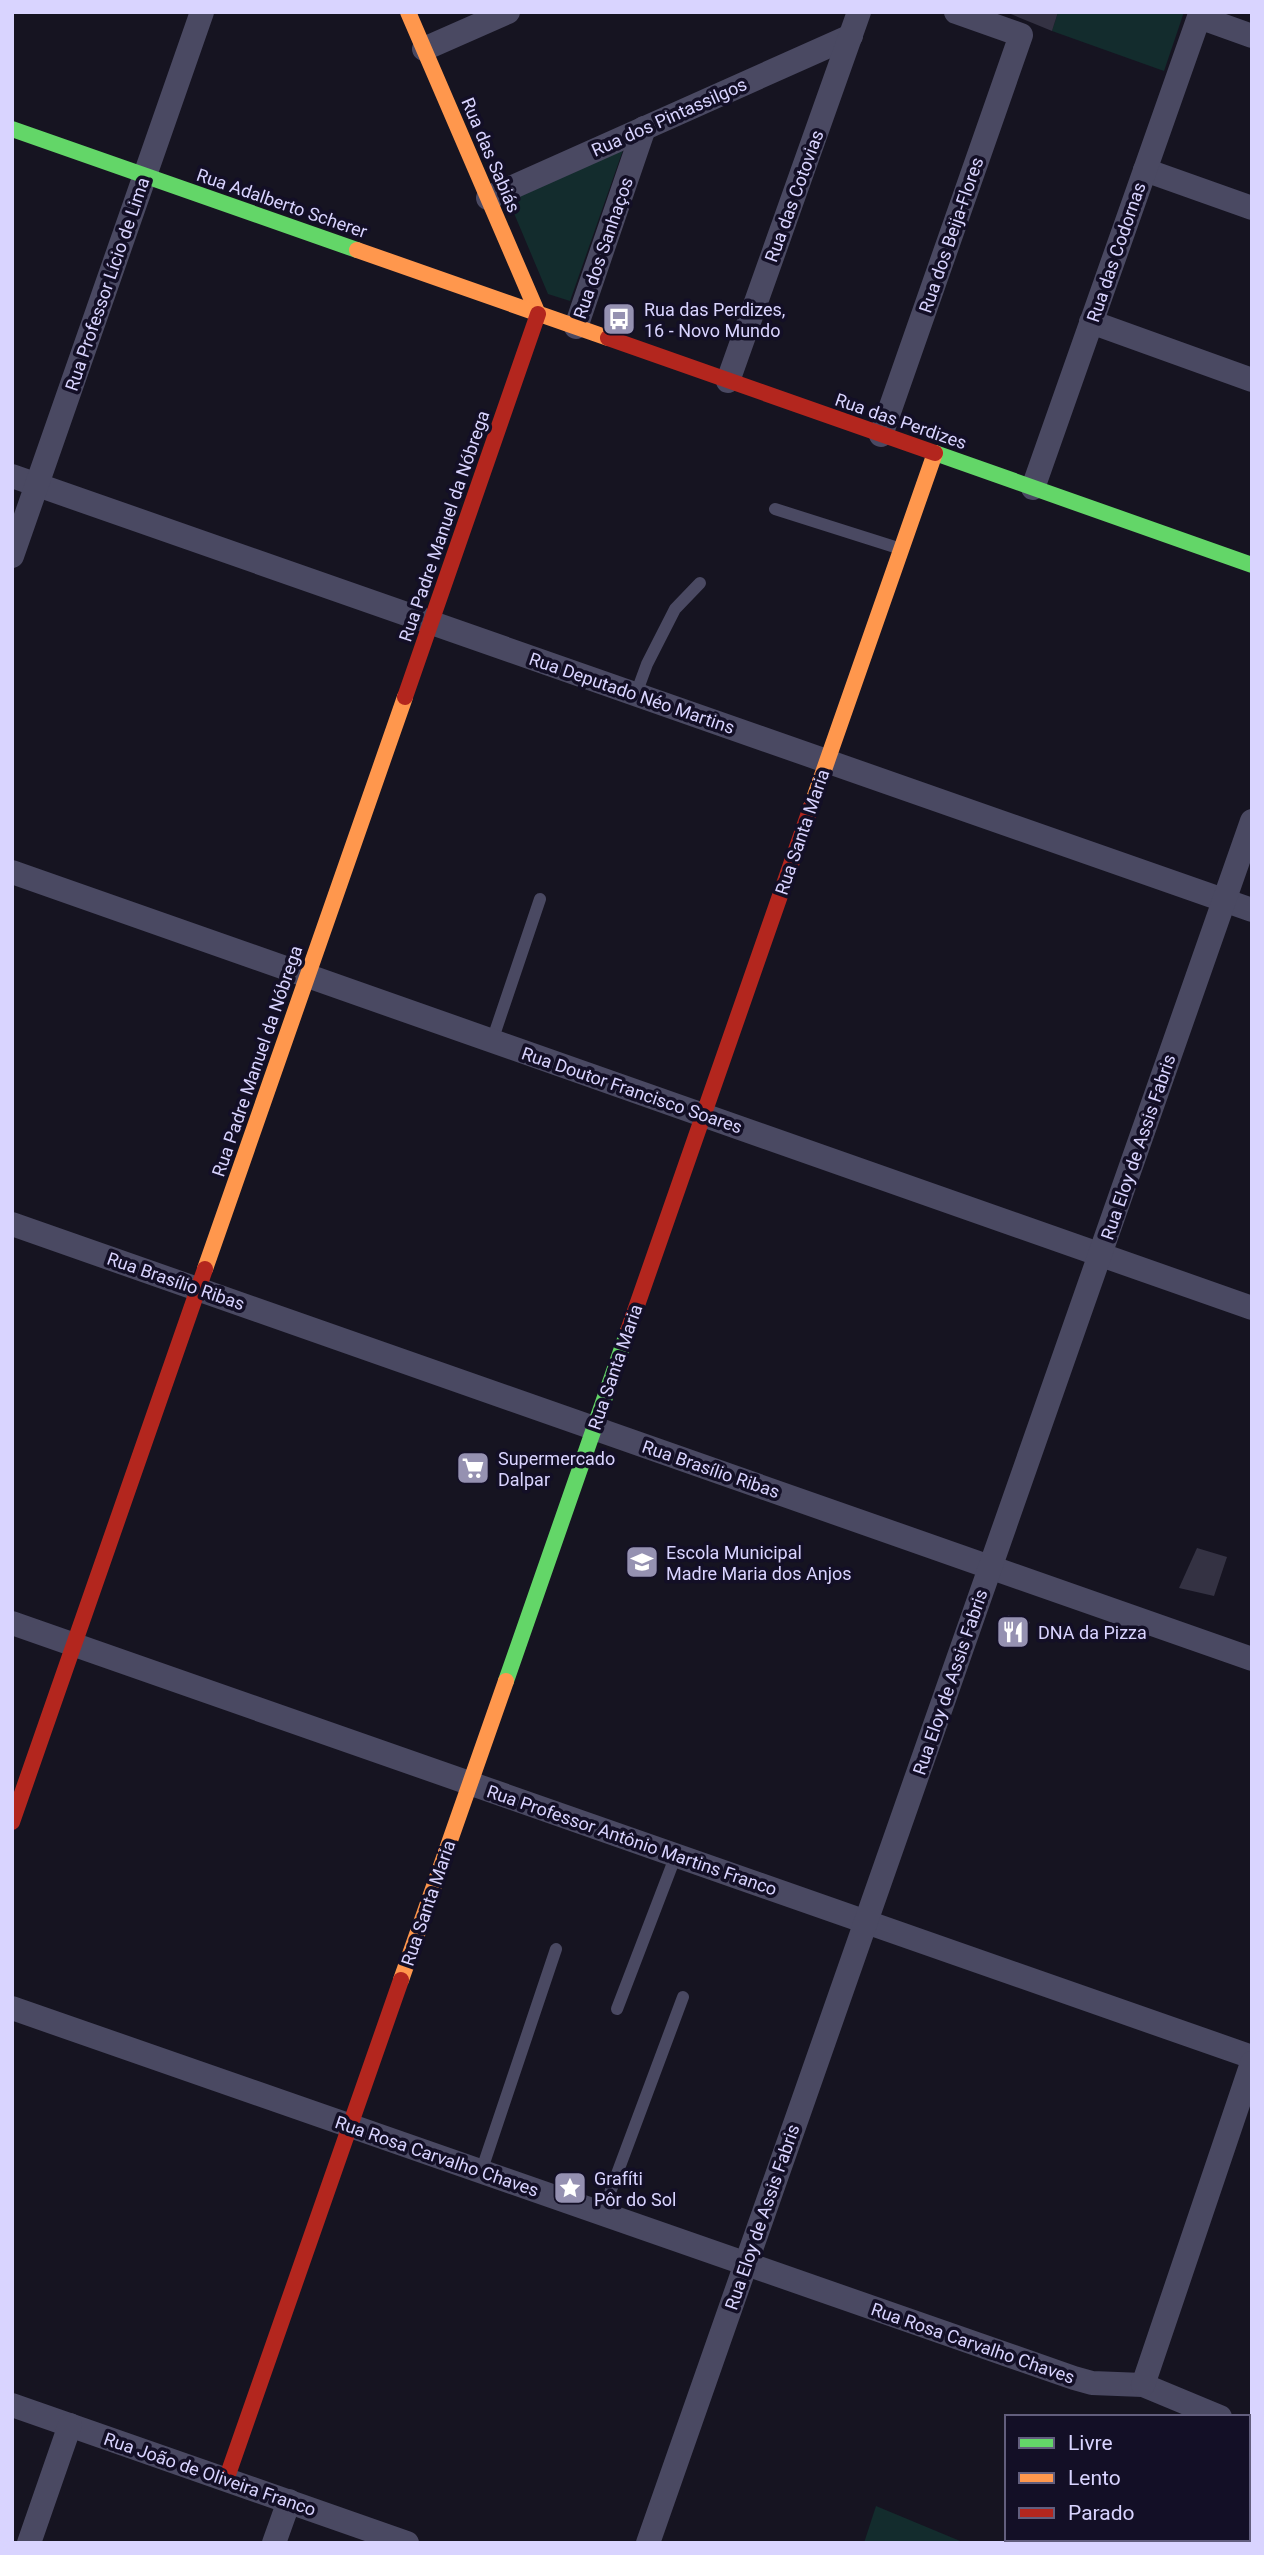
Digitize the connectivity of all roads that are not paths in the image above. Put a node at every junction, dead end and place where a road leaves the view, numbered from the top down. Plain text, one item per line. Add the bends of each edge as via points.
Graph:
1 (202, 12) edge
2 (408, 12) edge
3 (508, 12) edge
4 (859, 12) edge
5 (956, 12) edge
6 (851, 36) junction
7 (1252, 36) edge
8 (424, 49) junction
9 (644, 128) junction
10 (12, 129) edge
11 (1145, 170) junction
12 (145, 176) junction
13 (488, 198) junction
14 (1252, 208) edge
15 (538, 314) junction
16 (1091, 322) junction
17 (576, 327) junction
18 (1252, 380) edge
19 (728, 381) junction
20 (881, 435) junction
21 (935, 453) junction
22 (12, 476) edge
23 (37, 485) junction
24 (1033, 488) junction
25 (775, 509) dead end
26 (901, 549) junction
27 (12, 556) edge
28 (1252, 565) edge
29 (700, 583) dead end
30 (431, 623) junction
31 (636, 694) junction
32 (827, 761) junction
33 (1252, 821) edge
34 (12, 872) edge
35 (540, 900) dead end
36 (1224, 900) junction
37 (1252, 910) edge
38 (307, 976) junction
39 (492, 1041) junction
40 (703, 1115) junction
41 (12, 1224) edge
42 (1100, 1255) junction
43 (198, 1289) junction
44 (1252, 1308) edge
45 (594, 1428) junction
46 (990, 1567) junction
47 (12, 1623) edge
48 (74, 1645) junction
49 (1252, 1659) edge
50 (470, 1783) junction
51 (12, 1822) edge
52 (676, 1856) junction
53 (866, 1922) junction
54 (556, 1949) dead end
55 (683, 1997) dead end
56 (12, 2008) edge
57 (617, 2009) dead end
58 (1252, 2057) edge
59 (1252, 2063) edge
60 (350, 2126) junction
61 (481, 2172) junction
62 (602, 2214) junction
63 (746, 2264) junction
64 (1143, 2385) junction
65 (12, 2405) edge
66 (1215, 2415) edge
67 (71, 2425) junction
68 (226, 2480) junction
69 (289, 2501) junction
70 (29, 2543) edge
71 (274, 2543) edge
72 (407, 2543) edge
73 (648, 2543) edge

1 - 12 street, Rua Professor Lício de Lima
2 - 8 street, Rua das Sabiás
3 - 8 street
4 - 6 street, Rua das Cotovias
5 - 20 street, Rua dos Beija-Flores via 1021,35
6 - 9 street, Rua dos Pintassilgos
6 - 19 street, Rua das Cotovias
7 - 11 street, Rua das Codornas via 1199,17
8 - 13 street, Rua das Sabiás
9 - 13 street, Rua dos Pintassilgos
9 - 17 street, Rua dos Sanhaços
10 - 12 street, Rua Adalberto Scherer
11 - 14 street
11 - 16 street, Rua das Codornas
12 - 15 street, Rua Adalberto Scherer
12 - 23 street, Rua Professor Lício de Lima
13 - 15 street, Rua das Sabiás
15 - 17 street, Rua das Perdizes
15 - 30 street, Rua Padre Manuel da Nóbrega
16 - 18 street
16 - 24 street, Rua das Codornas
17 - 19 street, Rua das Perdizes
19 - 20 street, Rua das Perdizes
20 - 21 street, Rua das Perdizes
21 - 24 street, Rua das Perdizes
21 - 26 street, Rua Santa Maria
22 - 23 street, Rua Deputado Néo Martins
23 - 27 street, Rua Professor Lício de Lima
23 - 30 street, Rua Deputado Néo Martins
24 - 28 street, Rua das Perdizes
25 - 26 lane
26 - 32 street, Rua Santa Maria
29 - 31 lane via 675,609
30 - 31 street, Rua Deputado Néo Martins
30 - 38 street, Rua Padre Manuel da Nóbrega
31 - 32 street, Rua Deputado Néo Martins
32 - 36 street, Rua Deputado Néo Martins
32 - 40 street, Rua Santa Maria
33 - 36 street, Rua Eloy de Assis Fabris
34 - 38 street, Rua Doutor Francisco Soares
35 - 39 lane
36 - 37 street, Rua Deputado Néo Martins
36 - 42 street, Rua Eloy de Assis Fabris
38 - 39 street, Rua Doutor Francisco Soares
38 - 43 street, Rua Padre Manuel da Nóbrega
39 - 40 street, Rua Doutor Francisco Soares
40 - 42 street, Rua Doutor Francisco Soares
40 - 45 street, Rua Santa Maria
41 - 43 street, Rua Brasílio Ribas
42 - 44 street, Rua Doutor Francisco Soares
42 - 46 street, Rua Eloy de Assis Fabris
43 - 45 street, Rua Brasílio Ribas
43 - 48 street, Rua Padre Manuel da Nóbrega
45 - 46 street, Rua Brasílio Ribas
45 - 50 street, Rua Santa Maria
46 - 49 street, Rua Brasílio Ribas
46 - 53 street, Rua Eloy de Assis Fabris
47 - 48 street, Rua Professor Antônio Martins Franco
48 - 50 street, Rua Professor Antônio Martins Franco
48 - 51 street, Rua Padre Manuel da Nóbrega
50 - 52 street, Rua Professor Antônio Martins Franco
50 - 60 street, Rua Santa Maria
52 - 53 street, Rua Professor Antônio Martins Franco
52 - 57 lane
53 - 58 street, Rua Professor Antônio Martins Franco
53 - 63 street, Rua Eloy de Assis Fabris
54 - 61 lane
55 - 62 lane
56 - 60 street, Rua Rosa Carvalho Chaves
59 - 64 street
60 - 61 street, Rua Rosa Carvalho Chaves
60 - 68 street, Rua Santa Maria
61 - 62 street, Rua Rosa Carvalho Chaves
62 - 63 street, Rua Rosa Carvalho Chaves
63 - 64 street, Rua Rosa Carvalho Chaves via 1074,2378
63 - 73 street, Rua Eloy de Assis Fabris
64 - 66 street, Rua Rosa Carvalho Chaves
65 - 67 street, Rua João de Oliveira Franco
67 - 68 street, Rua João de Oliveira Franco
67 - 70 street
68 - 69 street, Rua João de Oliveira Franco
69 - 71 street
69 - 72 street, Rua João de Oliveira Franco

